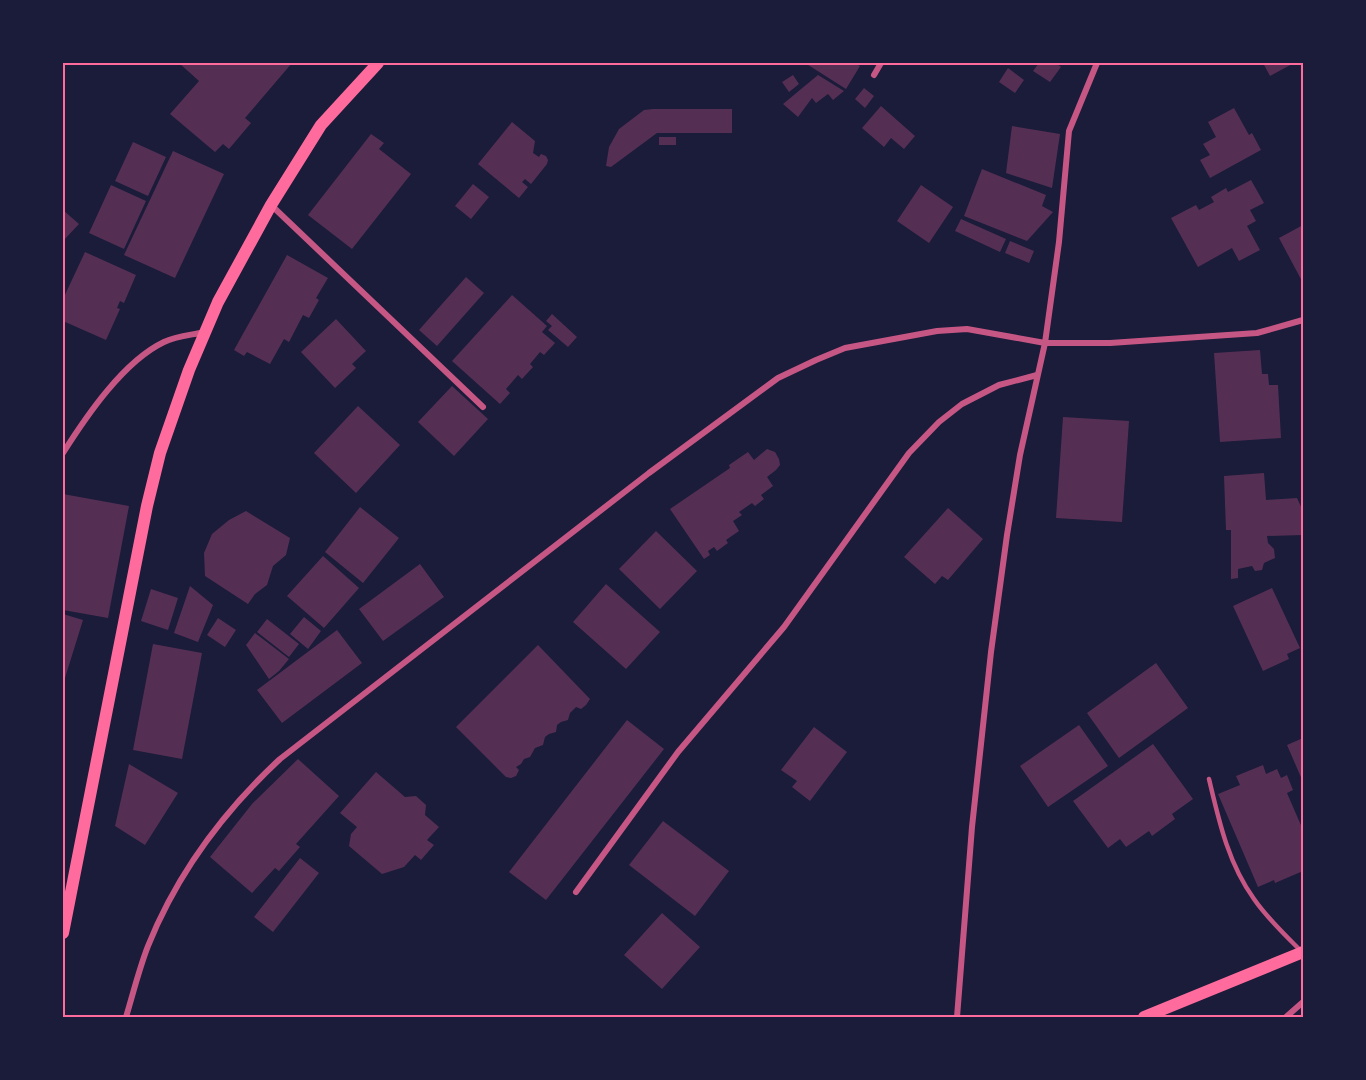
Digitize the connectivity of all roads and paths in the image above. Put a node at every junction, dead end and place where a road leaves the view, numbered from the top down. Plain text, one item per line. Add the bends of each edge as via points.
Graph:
1 (378, 63) edge
2 (881, 63) edge
3 (1097, 63) edge
4 (874, 75) dead end
5 (271, 205) junction
6 (1303, 320) edge
7 (205, 332) junction
8 (1045, 343) junction
9 (1037, 375) junction
10 (483, 407) dead end
11 (63, 453) edge
12 (1209, 779) dead end
13 (576, 892) dead end
14 (63, 933) edge
15 (1303, 952) edge
16 (1303, 1002) edge
17 (126, 1017) edge
18 (957, 1017) edge
19 (1144, 1017) edge
20 (1286, 1017) edge

1 - 5 main road via 321,125
2 - 4 street
3 - 8 street via 1070,131
5 - 7 main road
5 - 10 street
6 - 8 street via 1257,333 1110,343
7 - 11 street via 166,341 140,357 125,370
7 - 14 main road via 160,453 147,506
8 - 9 street
8 - 17 street via 967,329 937,330 845,348 778,378 462,616 259,778 199,850 169,901 148,948
9 - 13 street via 999,385 962,404 909,453 784,627 678,752
9 - 18 street via 1020,455 991,652
12 - 15 lane via 1220,829 1237,873 1254,900
15 - 19 main road
16 - 20 street

